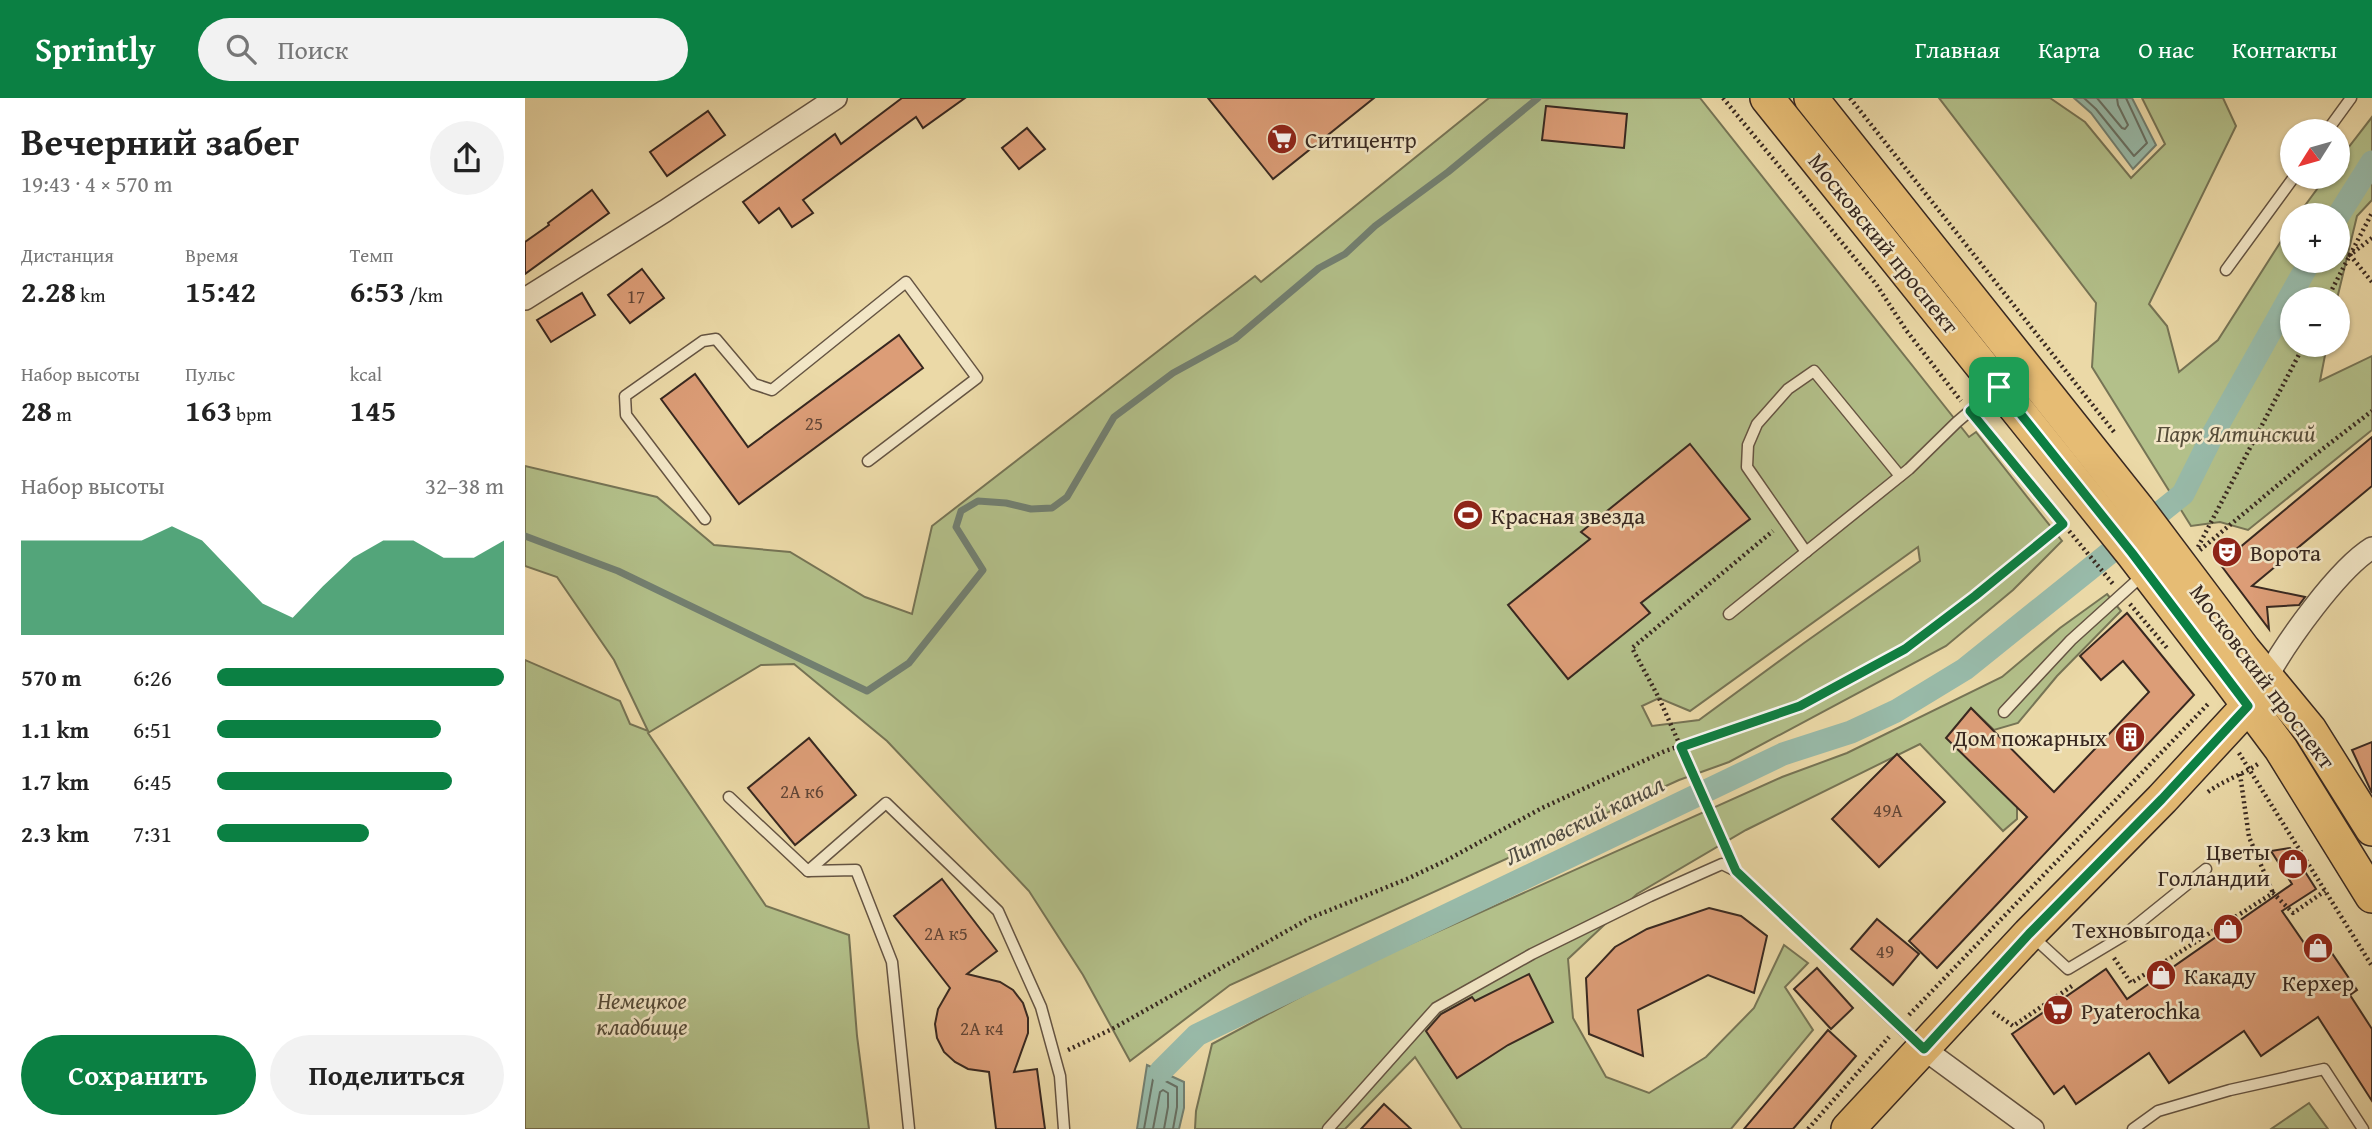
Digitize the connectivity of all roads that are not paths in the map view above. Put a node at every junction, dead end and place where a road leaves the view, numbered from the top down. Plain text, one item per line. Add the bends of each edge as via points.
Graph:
1 (836, 98) edge
2 (1767, 98) edge
3 (1811, 98) edge
4 (2351, 98) edge
5 (2336, 119) edge
6 (2285, 189) edge
7 (2225, 271) dead end
8 (525, 299) edge
9 (1999, 387) junction
10 (868, 461) dead end
11 (1900, 476) junction
12 (705, 519) dead end
13 (2137, 539) junction
14 (2372, 548) edge
15 (1806, 552) junction
16 (1729, 614) dead end
17 (2257, 692) junction
18 (2004, 712) dead end
19 (729, 797) dead end
20 (2372, 829) edge
21 (2206, 869) dead end
22 (808, 871) junction
23 (2372, 896) edge
24 (2029, 934) junction
25 (1924, 1049) junction
26 (909, 1129) edge
27 (1064, 1129) edge
28 (1328, 1129) edge
29 (1849, 1129) edge
30 (2033, 1129) edge
31 (2133, 1129) edge
32 (2364, 1129) edge

1 - 8 street
2 - 9 main road, Московский проспект
3 - 13 main road, Московский проспект
4 - 5 lane
6 - 7 lane
9 - 11 lane
9 - 13 main road, Московский проспект
10 - 12 lane via 977,378 906,282 772,390 754,384 716,339 703,341 625,396 626,415
11 - 15 lane
11 - 15 lane via 1814,371 1789,389 1757,425 1748,445 1747,467
13 - 17 main road, Московский проспект
13 - 18 lane via 2122,594 2071,640
14 - 17 street via 2355,558 2318,603
15 - 16 lane
17 - 20 main road, Московский проспект via 2310,730
17 - 23 main road, Московский проспект via 2281,749
17 - 24 main road via 2162,799
19 - 22 lane
21 - 24 lane via 2123,936 2068,969
22 - 26 lane via 856,870 893,962
22 - 27 lane via 886,803 998,911 1041,1007 1060,1076
24 - 25 main road
25 - 28 lane via 1736,871 1722,864 1532,954 1436,1008
25 - 29 main road
25 - 30 street
31 - 32 lane via 2158,1111 2325,1069

